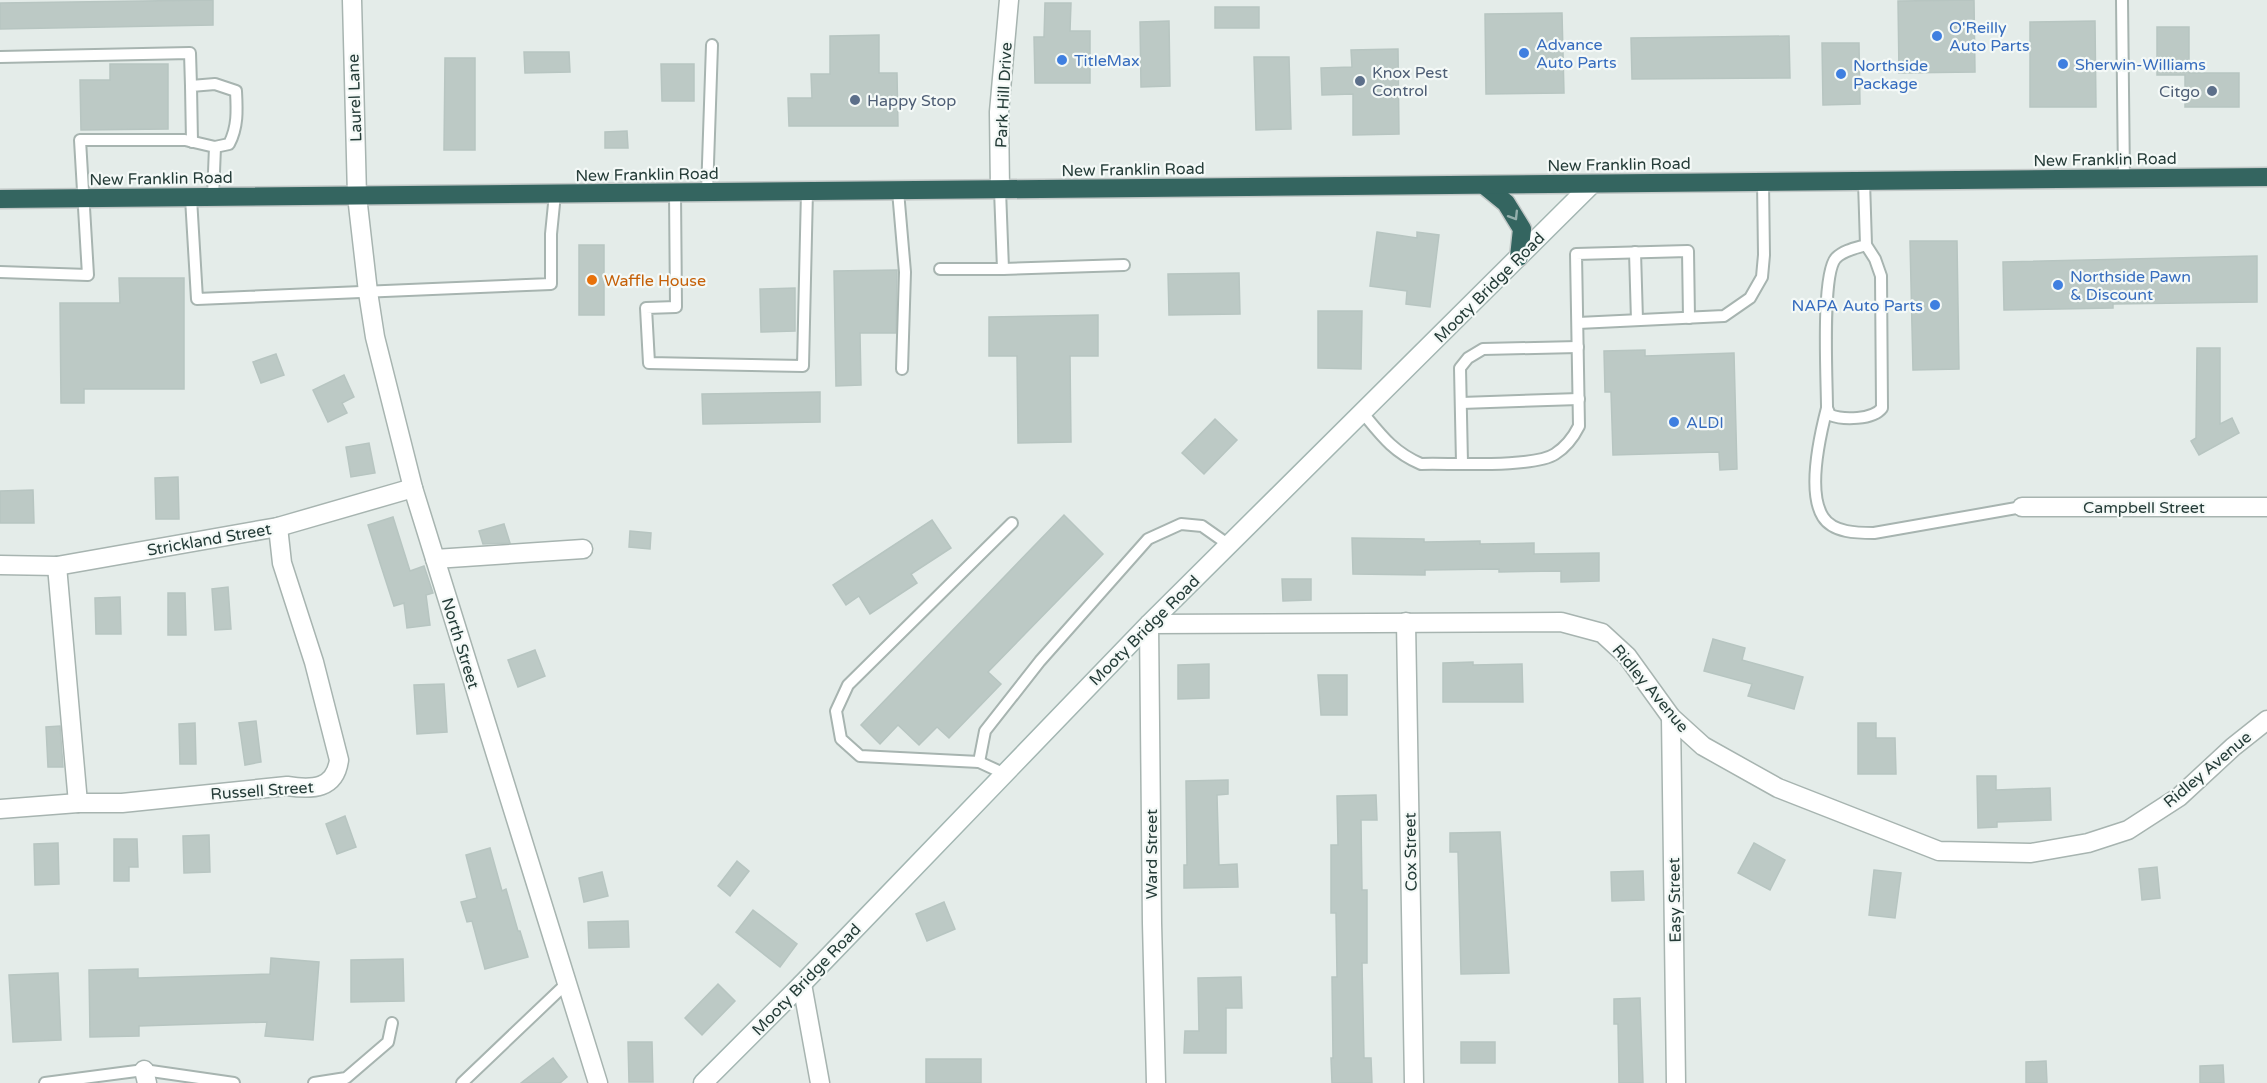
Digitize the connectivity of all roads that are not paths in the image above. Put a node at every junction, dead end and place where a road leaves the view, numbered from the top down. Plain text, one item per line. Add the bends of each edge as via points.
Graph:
1 (352, 0) edge
2 (1009, 0) edge
3 (2122, 0) edge
4 (712, 45) dead end
5 (0, 57) edge
6 (191, 86) junction
7 (192, 142) junction
8 (215, 147) junction
9 (2267, 177) edge
10 (2124, 179) junction
11 (1864, 181) junction
12 (1763, 182) junction
13 (1592, 184) junction
14 (1484, 185) junction
15 (898, 190) junction
16 (1000, 190) junction
17 (807, 191) junction
18 (675, 193) junction
19 (707, 193) junction
20 (555, 194) junction
21 (357, 196) junction
22 (213, 197) junction
23 (191, 198) junction
24 (0, 199) edge
25 (82, 199) junction
26 (1866, 245) junction
27 (1635, 252) junction
28 (1519, 257) junction
29 (1124, 265) dead end
30 (940, 268) dead end
31 (1003, 268) junction
32 (0, 273) edge
33 (368, 292) junction
34 (1689, 318) junction
35 (1637, 320) junction
36 (1578, 323) junction
37 (1578, 347) junction
38 (902, 369) dead end
39 (1579, 399) junction
40 (1461, 403) junction
41 (1827, 408) junction
42 (1362, 412) junction
43 (1462, 463) junction
44 (413, 488) junction
45 (2022, 507) joint
46 (2267, 507) edge
47 (1012, 523) dead end
48 (278, 527) junction
49 (1229, 545) junction
50 (583, 549) dead end
51 (435, 559) junction
52 (0, 565) edge
53 (57, 566) junction
54 (1406, 622) junction
55 (1149, 624) junction
56 (1671, 717) junction
57 (2267, 720) edge
58 (979, 762) junction
59 (1005, 774) junction
60 (78, 803) junction
61 (0, 809) edge
62 (567, 983) junction
63 (802, 984) junction
64 (392, 1023) dead end
65 (145, 1077) edge
66 (45, 1083) edge
67 (234, 1083) edge
68 (314, 1083) edge
69 (462, 1083) edge
70 (598, 1083) edge
71 (703, 1083) edge
72 (820, 1083) edge
73 (1156, 1083) edge
74 (1414, 1083) edge
75 (1676, 1083) edge

1 - 21 street, Laurel Lane
2 - 16 street, Park Hill Drive via 999,112
3 - 10 lane
4 - 19 lane
5 - 6 lane via 190,52
6 - 7 lane
6 - 8 lane via 215,84 236,91 235,133 229,144
7 - 8 lane
7 - 25 lane via 80,141
8 - 22 lane
9 - 10 highway, New Franklin Road
10 - 11 highway, New Franklin Road
11 - 12 highway, New Franklin Road
11 - 26 lane
12 - 13 highway, New Franklin Road
12 - 34 lane via 1762,277 1750,298 1724,316
13 - 14 highway, New Franklin Road
13 - 28 street, Mooty Bridge Road
14 - 16 highway, New Franklin Road
14 -> 28 highway via 1506,203 1522,229
15 - 16 highway, New Franklin Road
15 - 17 highway, New Franklin Road
15 - 38 lane via 905,272
16 - 31 lane
17 - 18 lane via 803,366 650,363 646,308 676,307
17 - 19 highway, New Franklin Road
18 - 19 highway, New Franklin Road
18 - 20 highway, New Franklin Road
20 - 21 highway, New Franklin Road
20 - 33 lane via 551,284
21 - 22 highway, New Franklin Road
21 - 33 street, North Street
22 - 23 highway, New Franklin Road
23 - 25 highway, New Franklin Road
23 - 33 lane via 196,299
24 - 25 highway, New Franklin Road
25 - 32 lane via 88,275
26 - 41 lane via 1840,254 1831,268 1827,297
26 - 41 lane via 1881,276 1882,408 1868,416 1837,418
27 - 34 lane via 1688,251
27 - 35 lane
27 - 36 lane via 1576,254
28 - 42 street, Mooty Bridge Road
29 - 31 lane
30 - 31 lane
33 - 44 street, North Street via 375,337
34 - 35 lane
35 - 36 lane
36 - 37 lane
37 - 39 lane
37 - 40 lane via 1483,349 1460,368
39 - 40 lane
39 - 43 lane via 1579,426 1571,441 1554,455 1528,463
40 - 43 lane
41 - 45 lane via 1815,492 1823,518 1834,526 1874,533
42 - 43 lane via 1392,448 1406,457 1421,464
42 - 49 street, Mooty Bridge Road
44 - 48 street, Strickland Street
44 - 51 street, North Street
45 - 46 street, Campbell Street
47 - 58 lane via 848,685 836,711 840,739 860,756
48 - 53 street, Strickland Street
48 - 60 street, Russell Street via 282,563 314,662 339,760 332,780 309,788 287,786 122,803
49 - 55 street, Mooty Bridge Road
49 - 58 lane via 1202,526 1181,524 1148,539 985,731
50 - 51 street
51 - 62 street, North Street
52 - 53 street, Strickland Street
53 - 60 street
54 - 55 street, Ridley Avenue
54 - 56 street, Ridley Avenue via 1561,622 1602,633 1627,656
54 - 74 street, Cox Street
55 - 59 street, Mooty Bridge Road
55 - 73 street, Ward Street
56 - 57 street, Ridley Avenue via 1703,746 1778,788 1940,851 2031,853 2088,843 2128,830 2178,797
56 - 75 street, Easy Street
58 - 59 lane
59 - 63 street, Mooty Bridge Road
60 - 61 street, Russell Street
62 - 69 lane
62 - 70 street, North Street
63 - 71 street, Mooty Bridge Road
63 - 72 street
64 - 68 lane via 388,1042 346,1078
65 - 66 lane
65 - 67 lane

